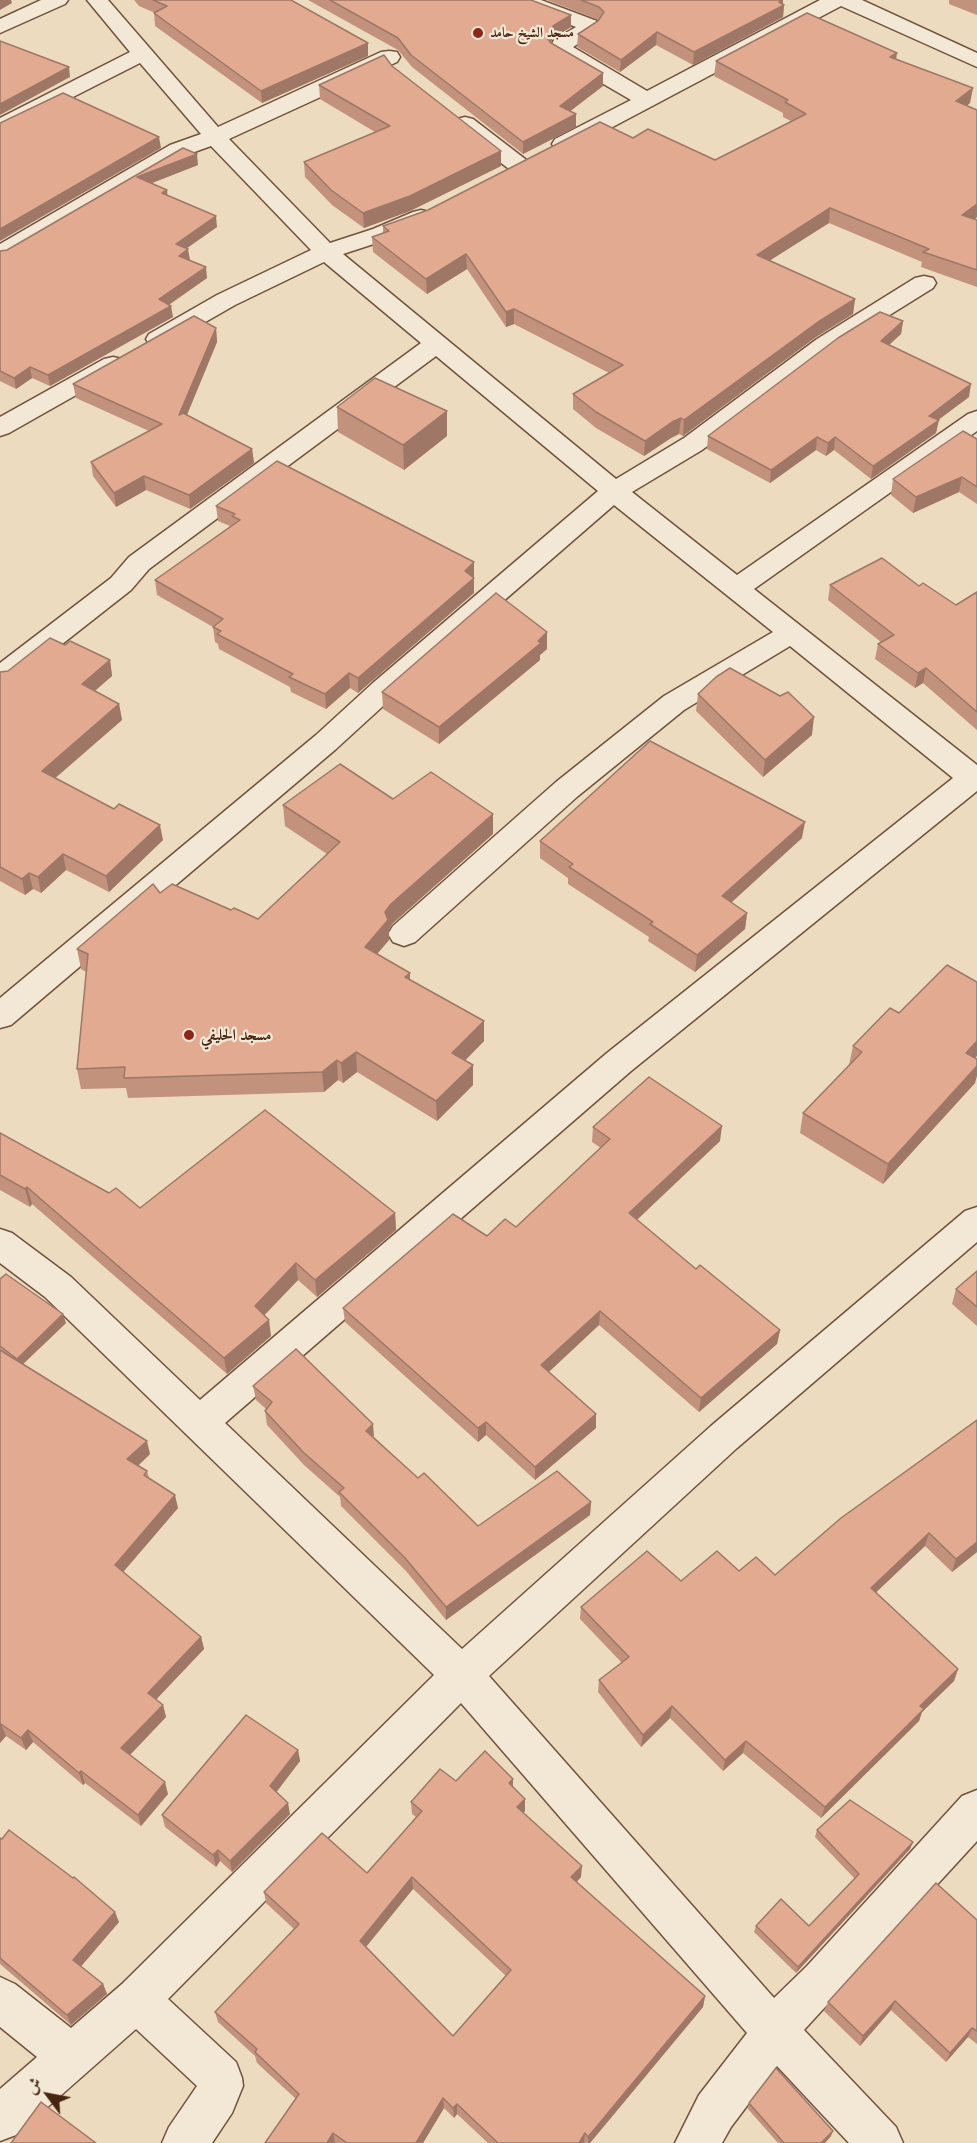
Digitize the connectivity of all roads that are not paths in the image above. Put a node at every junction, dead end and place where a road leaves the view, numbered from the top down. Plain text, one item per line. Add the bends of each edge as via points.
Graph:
1 (58, 0) edge
2 (97, 0) edge
3 (528, 0) edge
4 (836, 0) edge
5 (845, 0) edge
6 (0, 27) edge
7 (364, 42) edge
8 (142, 54) junction
9 (388, 57) junction
10 (977, 61) edge
11 (402, 75) edge
12 (647, 100) junction
13 (447, 110) edge
14 (0, 127) edge
15 (215, 137) junction
16 (439, 208) edge
17 (326, 252) junction
18 (0, 254) edge
19 (924, 283) dead end
20 (436, 344) junction
21 (977, 419) edge
22 (0, 428) edge
23 (614, 491) junction
24 (735, 589) junction
25 (792, 633) junction
26 (0, 678) edge
27 (975, 780) edge
28 (404, 934) dead end
29 (0, 1016) edge
30 (977, 1221) edge
31 (5, 1254) edge
32 (199, 1423) junction
33 (462, 1675) junction
34 (977, 1810) edge
35 (0, 1999) edge
36 (137, 1999) junction
37 (776, 2034) junction
38 (72, 2056) junction
39 (0, 2119) edge
40 (185, 2143) edge
41 (698, 2143) edge
42 (880, 2143) edge

1 - 6 street
2 - 8 street
3 - 12 street via 590,25 560,49
4 - 12 street
5 - 10 street
7 - 9 street
8 - 14 street
8 - 15 street
9 - 11 street
9 - 15 street
12 - 13 street via 511,172
15 - 17 street
15 - 18 street via 155,162
16 - 17 street via 381,234
17 - 20 street
17 - 22 street via 226,300
19 - 23 street via 826,344 693,444
20 - 23 street
20 - 26 street via 139,563 121,584
21 - 24 street
23 - 24 street
23 - 29 street via 326,742
24 - 25 street
25 - 27 street
25 - 28 street via 674,703 567,789
27 - 32 street via 619,1062
30 - 33 street via 724,1437
31 - 32 street via 58,1287
32 - 33 street
33 - 36 street
33 - 37 street
34 - 37 street via 793,2009
35 - 38 street
36 - 38 street
36 - 40 street via 220,2078 216,2097
37 - 41 street via 716,2111
37 - 42 street
38 - 39 street

